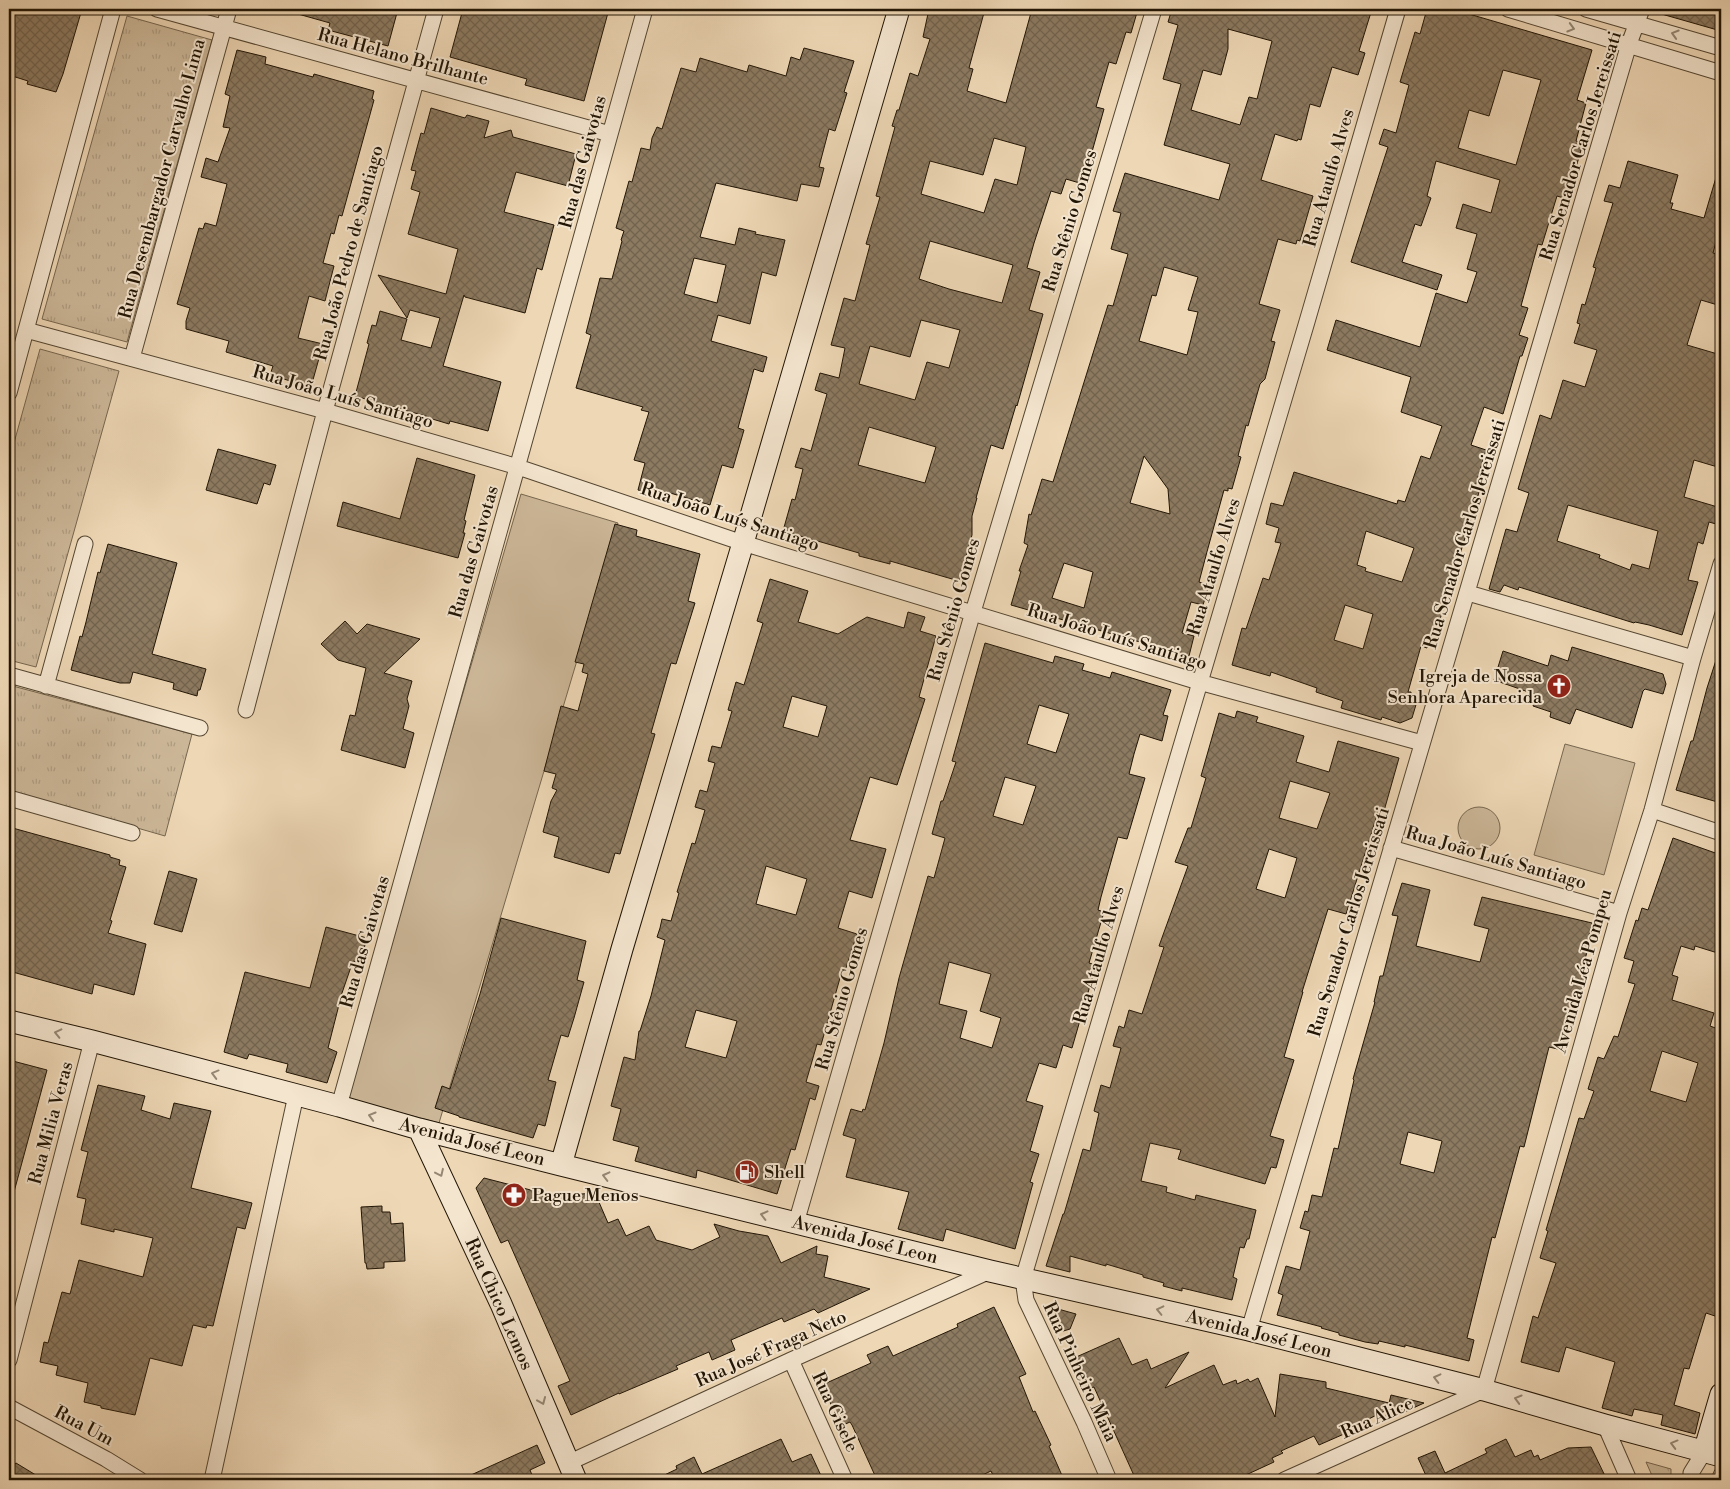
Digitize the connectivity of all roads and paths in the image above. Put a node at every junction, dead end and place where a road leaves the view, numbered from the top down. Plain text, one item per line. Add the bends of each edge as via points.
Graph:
1 (113, 9) edge
2 (157, 9) edge
3 (229, 9) edge
4 (436, 9) edge
5 (645, 9) edge
6 (899, 9) edge
7 (1154, 9) edge
8 (1398, 9) edge
9 (1508, 9) edge
10 (1586, 9) edge
11 (1640, 16) edge
12 (223, 28) junction
13 (1629, 44) junction
14 (1721, 48) edge
15 (1721, 73) edge
16 (416, 80) junction
17 (610, 134) junction
18 (26, 330) junction
19 (132, 358) junction
20 (9, 393) edge
21 (326, 411) junction
22 (518, 467) junction
23 (743, 543) junction
24 (85, 544) dead end
25 (1721, 564) edge
26 (1468, 592) junction
27 (973, 612) junction
28 (1693, 658) junction
29 (9, 675) edge
30 (1199, 682) junction
31 (46, 686) junction
32 (246, 710) dead end
33 (200, 728) dead end
34 (1422, 743) junction
35 (9, 798) edge
36 (1652, 810) junction
37 (132, 832) dead end
38 (1721, 833) edge
39 (1391, 848) junction
40 (1619, 913) junction
41 (9, 1021) edge
42 (92, 1041) junction
43 (296, 1095) junction
44 (338, 1106) junction
45 (419, 1129) junction
46 (561, 1165) junction
47 (796, 1223) junction
48 (990, 1271) junction
49 (1023, 1279) junction
50 (1249, 1330) junction
51 (9, 1360) edge
52 (791, 1360) junction
53 (1484, 1390) junction
54 (1721, 1394) edge
55 (9, 1407) edge
56 (1606, 1425) junction
57 (1713, 1454) edge
58 (572, 1472) edge
59 (1721, 1476) edge
60 (140, 1480) edge
61 (212, 1480) edge
62 (846, 1480) edge
63 (1109, 1480) edge
64 (1284, 1480) edge
65 (1629, 1480) edge
66 (1691, 1480) edge
67 (1720, 1480) edge

1 - 18 street
2 - 12 street, Rua Helano Brilhante
3 - 12 street, Rua Desembargador Carvalho Lima
4 - 16 street, Rua João Pedro de Santiago
5 - 17 street, Rua das Gaivotas
6 - 23 main road
7 - 27 street, Rua Stênio Gomes
8 - 30 street, Rua Ataulfo Alves
9 -> 13 street
10 - 11 street
11 - 13 street, Rua Senador Carlos Jereissati
14 -> 11 street
12 - 16 street, Rua Helano Brilhante
12 - 19 street, Rua Desembargador Carvalho Lima
13 - 15 street
13 - 26 street, Rua Senador Carlos Jereissati
16 - 17 street, Rua Helano Brilhante
16 - 21 street, Rua João Pedro de Santiago
17 - 22 street, Rua das Gaivotas
18 - 19 street, Rua João Luís Santiago
18 - 20 street
19 - 21 street, Rua João Luís Santiago
21 - 22 street, Rua João Luís Santiago
21 - 32 street, Rua João Pedro de Santiago
22 - 23 street, Rua João Luís Santiago
22 - 44 street, Rua das Gaivotas
23 - 27 street, Rua João Luís Santiago
23 - 46 main road
24 - 31 street
25 - 28 street, Avenida Léa Pompeu
26 - 28 street
26 - 34 street, Rua Senador Carlos Jereissati
27 - 30 street, Rua João Luís Santiago
27 - 47 street, Rua Stênio Gomes
28 - 36 street, Avenida Léa Pompeu
29 - 31 street
30 - 34 street, Rua João Luís Santiago
30 - 49 street, Rua Ataulfo Alves
31 - 33 street
34 - 39 street, Rua Senador Carlos Jereissati
35 - 37 street
36 - 38 street
36 - 40 street, Avenida Léa Pompeu
39 - 40 street, Rua João Luís Santiago
39 - 50 street, Rua Senador Carlos Jereissati
40 - 53 street, Avenida Léa Pompeu
42 -> 41 main road, Avenida José Leon
43 -> 42 main road, Avenida José Leon
42 - 51 street, Rua Milia Veras
43 - 44 main road, Avenida José Leon
43 - 61 street
45 -> 44 main road, Avenida José Leon
45 - 46 main road, Avenida José Leon
45 -> 58 main road, Rua Chico Lemos via 501,1304
47 -> 46 main road, Avenida José Leon
47 - 48 main road, Avenida José Leon
48 - 49 main road, Avenida José Leon
48 - 52 street, Rua José Fraga Neto
50 -> 49 main road, Avenida José Leon
49 - 63 street, Rua Pinheiro Maia via 1026,1300
53 -> 50 main road, Avenida José Leon
52 - 58 street, Rua José Fraga Neto
52 - 62 street, Rua Gisele
56 -> 53 main road, Avenida José Leon
53 - 64 street, Rua Alice
54 - 57 main road
55 - 60 street, Rua Um
57 -> 56 main road, Avenida José Leon
56 - 65 street
57 - 66 street via 1691,1473
59 - 67 street

